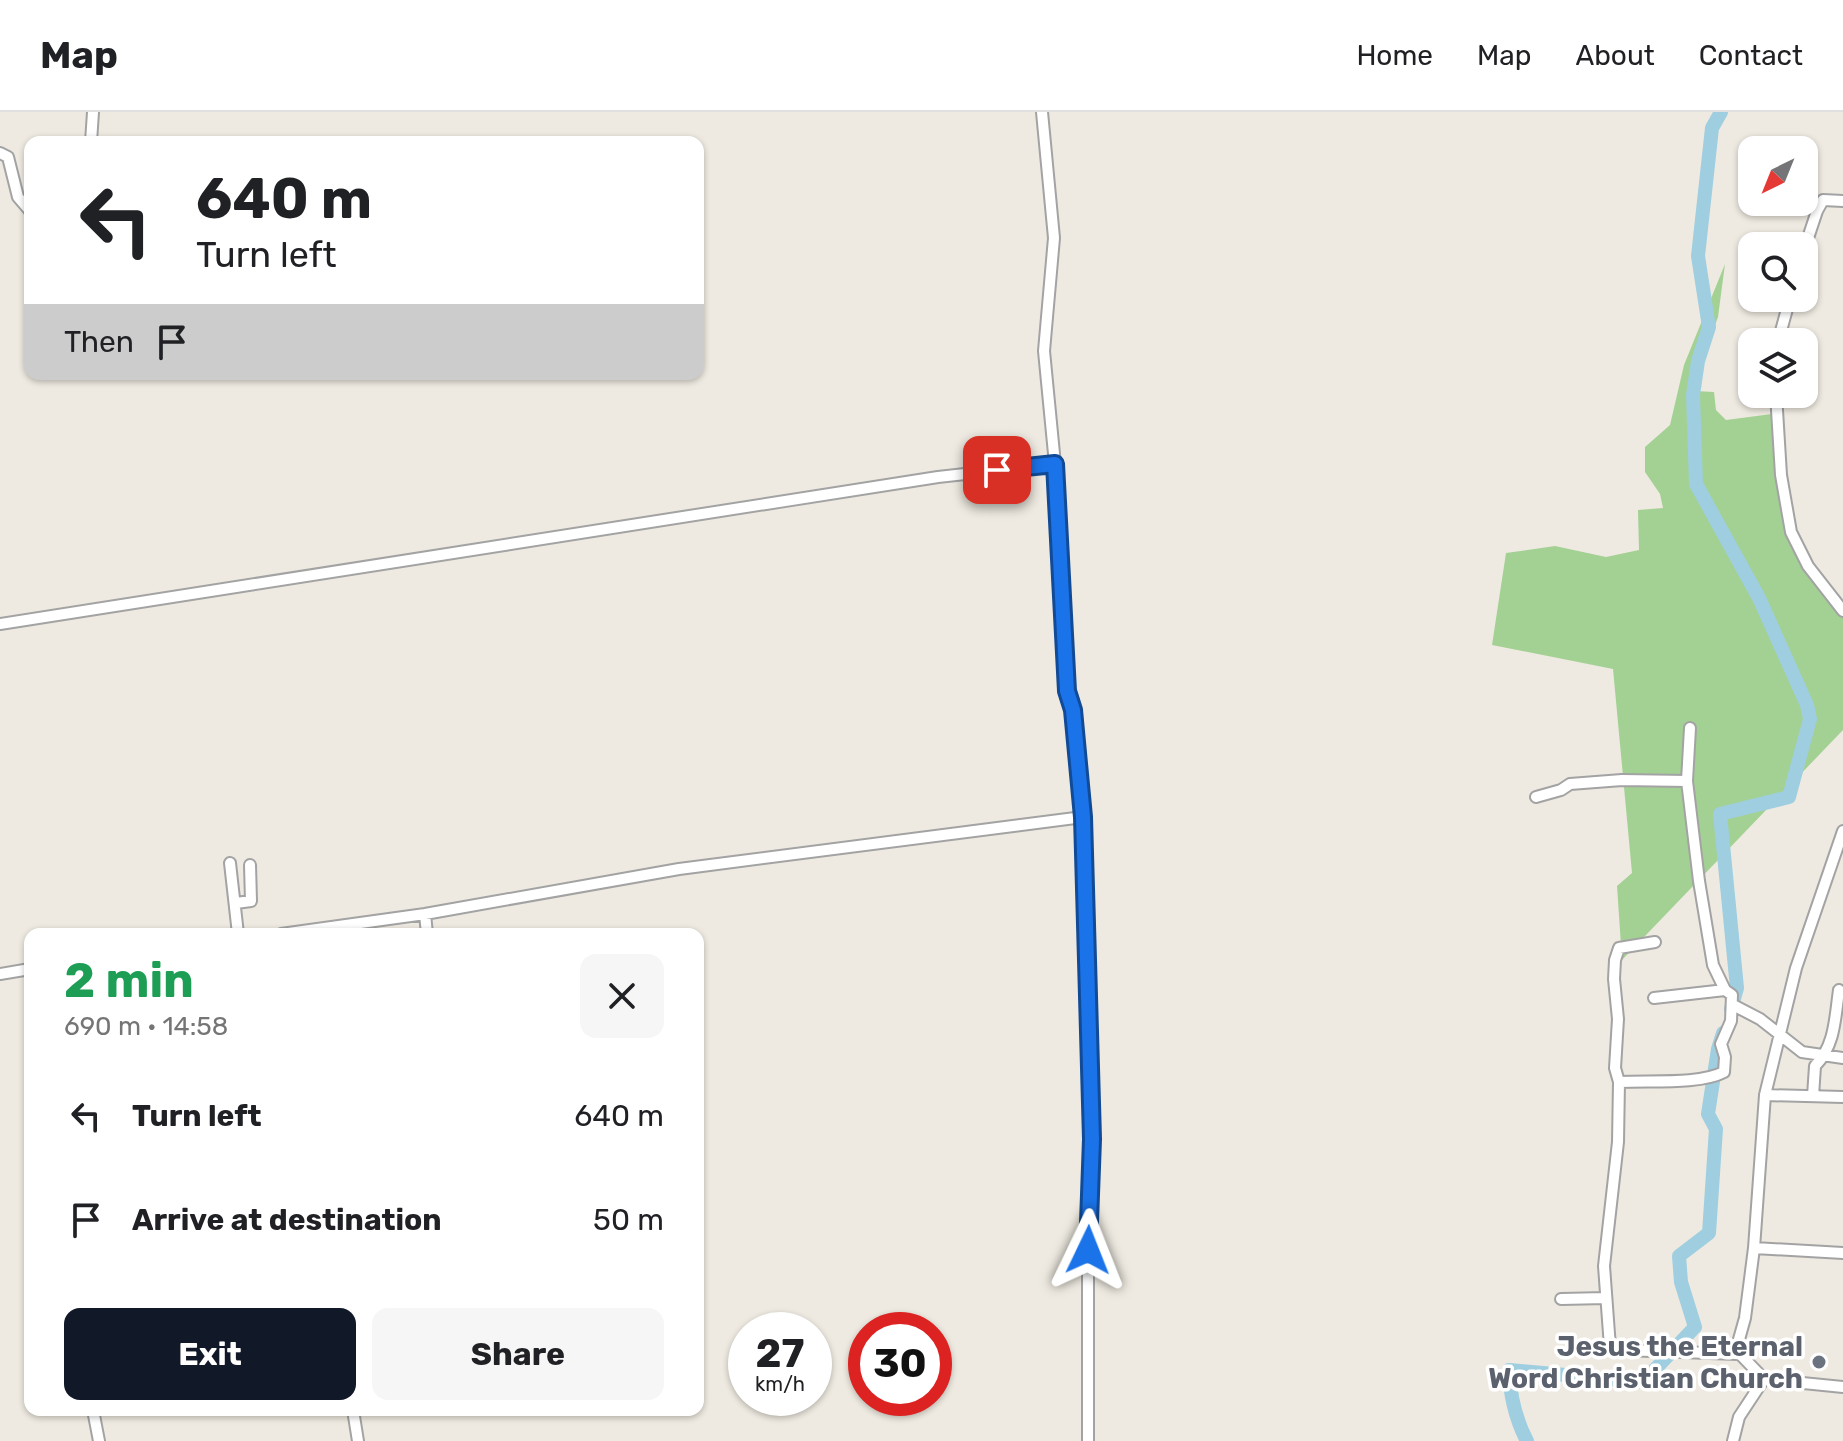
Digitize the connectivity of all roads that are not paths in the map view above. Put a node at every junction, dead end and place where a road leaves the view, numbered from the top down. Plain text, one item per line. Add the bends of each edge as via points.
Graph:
1 (93, 112) edge
2 (1042, 112) edge
3 (91, 136) edge
4 (0, 153) edge
5 (1843, 201) edge
6 (24, 204) edge
7 (1810, 232) edge
8 (1777, 408) edge
9 (1055, 464) junction
10 (1843, 611) edge
11 (0, 624) edge
12 (1690, 728) dead end
13 (1687, 781) junction
14 (1536, 797) dead end
15 (1083, 817) junction
16 (1843, 831) edge
17 (230, 863) dead end
18 (250, 865) dead end
19 (236, 903) junction
20 (425, 914) junction
21 (238, 928) edge
22 (324, 928) edge
23 (426, 928) edge
24 (1655, 942) dead end
25 (24, 970) edge
26 (0, 974) edge
27 (1839, 990) dead end
28 (1730, 996) junction
29 (1654, 998) dead end
30 (1779, 1035) junction
31 (1825, 1056) junction
32 (1843, 1058) edge
33 (1619, 1082) junction
34 (1765, 1095) junction
35 (1813, 1096) junction
36 (1843, 1097) edge
37 (1754, 1248) junction
38 (1843, 1253) edge
39 (1606, 1298) junction
40 (1561, 1299) dead end
41 (1738, 1354) junction
42 (1764, 1379) junction
43 (1843, 1387) edge
44 (94, 1416) edge
45 (354, 1416) edge
46 (99, 1441) edge
47 (358, 1441) edge
48 (1088, 1441) edge
49 (1733, 1441) edge

1 - 3 street
2 - 9 street via 1054,238 1044,351
4 - 6 street via 8,157
5 - 7 street via 1823,200
8 - 10 street via 1791,532 1808,566
9 - 11 street via 938,477
9 - 15 street via 1067,691
12 - 13 street
13 - 14 street via 1570,784
13 - 28 street via 1713,965
15 - 20 street via 679,869
15 - 48 street via 1092,1139
16 - 30 street
17 - 19 street
18 - 19 street via 251,901
19 - 21 street
20 - 22 street
20 - 23 street
24 - 33 street via 1619,948 1615,960
25 - 26 street
27 - 31 street
28 - 29 street
28 - 30 street
28 - 33 street via 1731,1021 1721,1044 1724,1072
30 - 31 street via 1802,1052
30 - 34 street
31 - 32 street
31 - 35 street via 1815,1066
33 - 39 street
34 - 35 street
34 - 37 street
35 - 36 street
37 - 38 street
37 - 41 street
39 - 40 street
39 - 41 street via 1610,1347
41 - 42 street
42 - 43 street
42 - 49 street via 1739,1417
44 - 46 street
45 - 47 street

